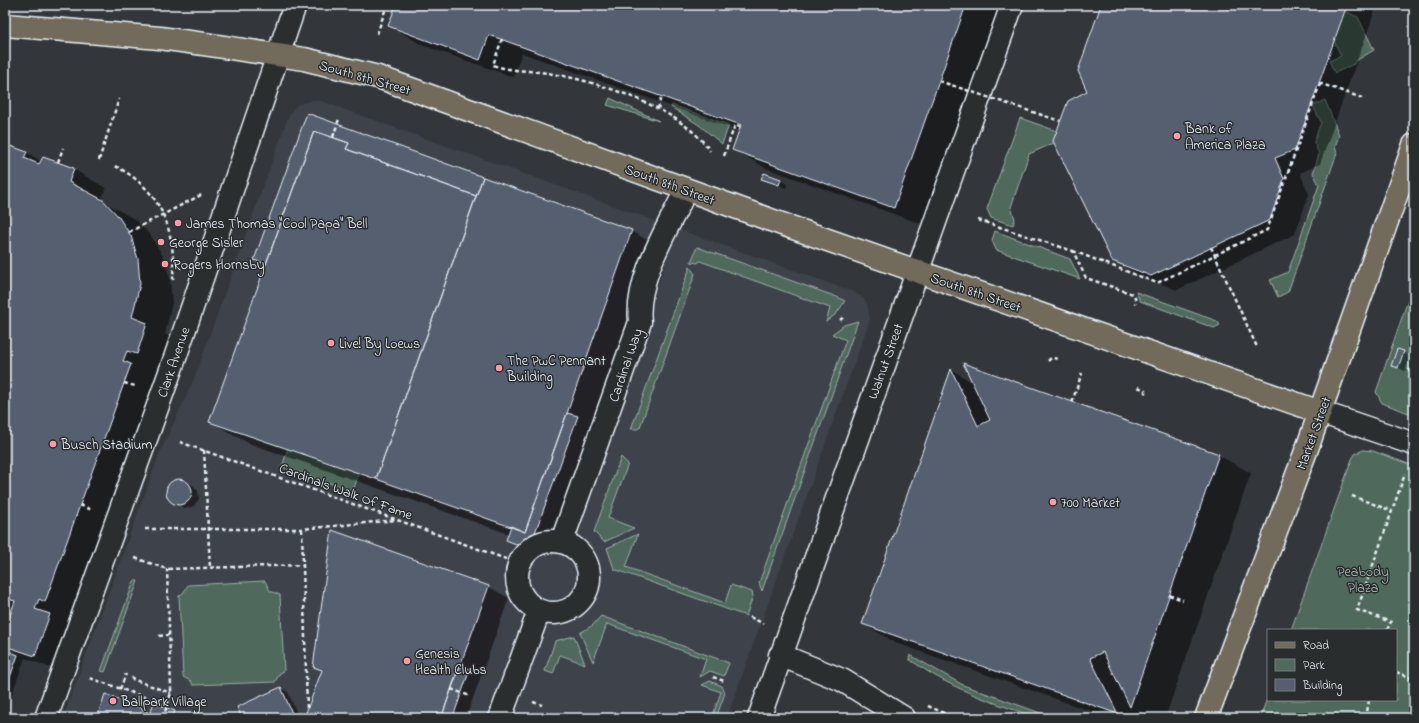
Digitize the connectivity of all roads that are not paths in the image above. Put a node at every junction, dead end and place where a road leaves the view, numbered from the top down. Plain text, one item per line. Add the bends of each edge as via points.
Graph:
1 (295, 5) edge
2 (1012, 5) edge
3 (5, 25) edge
4 (278, 55) junction
5 (1414, 145) edge
6 (686, 190) junction
7 (917, 272) junction
8 (1320, 412) junction
9 (1414, 444) edge
10 (562, 541) junction
11 (539, 611) junction
12 (780, 655) junction
13 (46, 718) edge
14 (500, 718) edge
15 (759, 718) edge
16 (904, 718) edge
17 (1206, 718) edge

1 - 4 street, Clark Avenue
2 - 7 street, Walnut Street
3 - 4 main road, South 8th Street via 160,38
4 - 6 main road, South 8th Street via 378,77
4 - 13 street, Clark Avenue via 175,358
5 - 8 main road, Market Street
6 - 7 main road, South 8th Street
6 - 10 street, Cardinal Way via 649,270 639,301 640,322
7 - 8 main road, South 8th Street
7 - 12 street, Walnut Street
8 - 9 street
8 - 17 main road, Market Street
10 - 11 street via 538,543 520,560 516,571 516,583 521,595 528,604
10 - 11 street via 581,554 587,564 588,587 574,607 563,612
11 - 14 street
12 - 15 street, Walnut Street
12 - 16 street via 842,680

